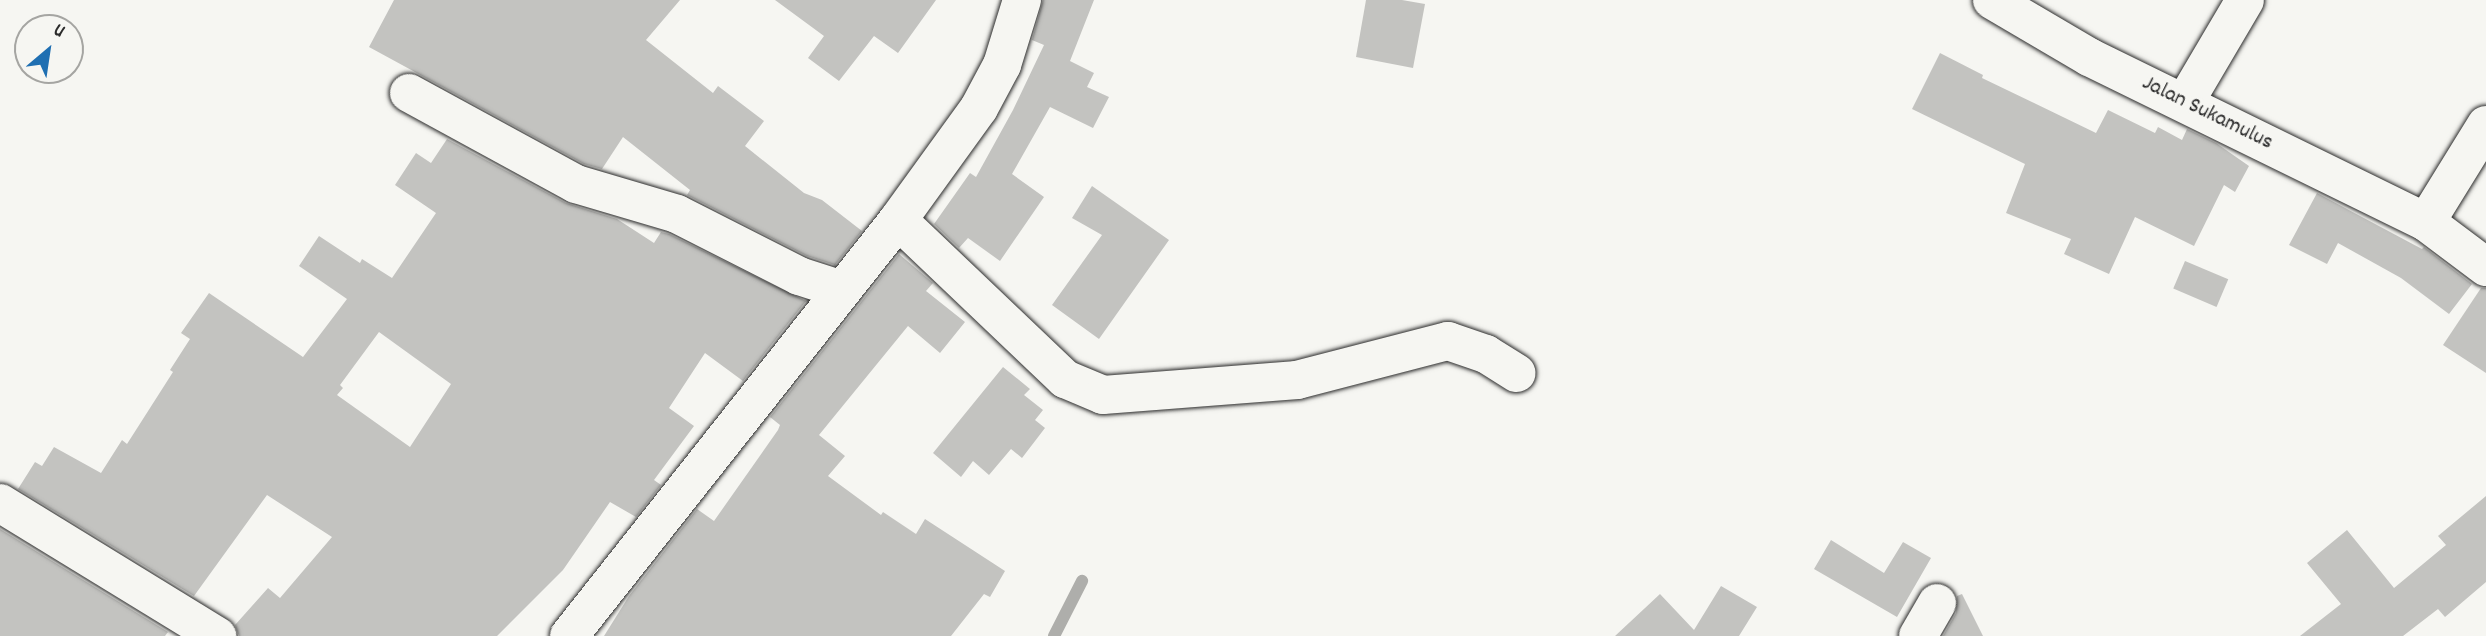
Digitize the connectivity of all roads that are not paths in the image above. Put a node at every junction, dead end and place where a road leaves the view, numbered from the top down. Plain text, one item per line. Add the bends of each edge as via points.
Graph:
1 (1022, 0) edge
2 (1992, 0) edge
3 (2245, 0) edge
4 (409, 93) dead end
5 (2185, 102) junction
6 (2486, 125) edge
7 (898, 220) junction
8 (2426, 222) junction
9 (2486, 267) edge
10 (842, 290) junction
11 (1516, 373) dead end
12 (0, 503) edge
13 (1937, 603) dead end
14 (217, 636) edge
15 (569, 636) edge
16 (1918, 636) edge

1 - 7 street via 1002,65 979,108
2 - 5 street, Jalan Sukamulus via 2089,57
3 - 5 street
4 - 10 street via 576,184 677,214 799,276
5 - 8 street, Jalan Sukamulus
6 - 8 street
7 - 10 street
7 - 11 street via 1065,379 1104,395 1297,380 1448,341 1486,354
8 - 9 street, Jalan Sukamulus
10 - 15 street
12 - 14 street
13 - 16 street

